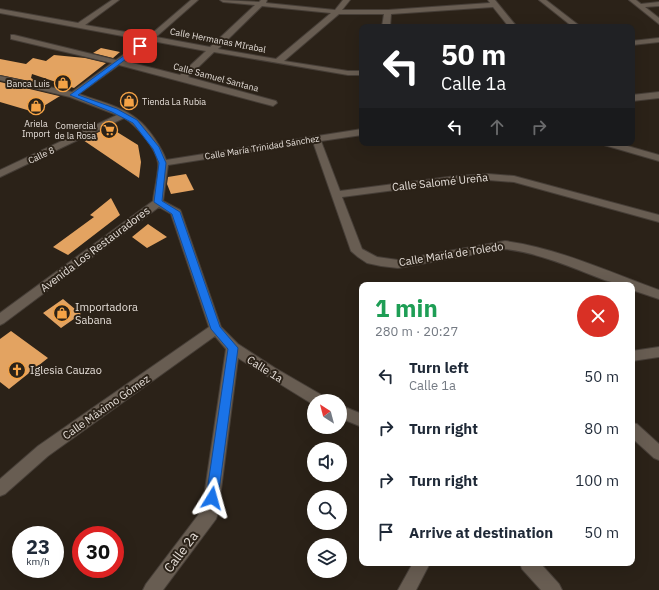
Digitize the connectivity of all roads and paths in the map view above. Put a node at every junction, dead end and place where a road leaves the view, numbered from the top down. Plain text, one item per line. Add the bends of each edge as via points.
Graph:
1 (116, 0) edge
2 (195, 0) edge
3 (223, 0) edge
4 (347, 0) edge
5 (542, 0) edge
6 (632, 0) edge
7 (263, 2) edge
8 (493, 3) edge
9 (659, 4) edge
10 (640, 6) junction
11 (0, 10) edge
12 (337, 12) junction
13 (388, 12) junction
14 (659, 22) edge
15 (386, 24) edge
16 (510, 24) edge
17 (573, 24) edge
18 (80, 25) junction
19 (14, 37) dead end
20 (151, 38) junction
21 (657, 42) edge
22 (635, 43) edge
23 (212, 50) junction
24 (278, 62) junction
25 (117, 63) junction
26 (359, 72) edge
27 (0, 78) edge
28 (182, 78) junction
29 (73, 95) junction
30 (659, 95) edge
31 (635, 98) edge
32 (273, 103) dead end
33 (124, 115) junction
34 (359, 132) edge
35 (316, 139) junction
36 (617, 146) edge
37 (659, 158) edge
38 (163, 163) junction
39 (0, 174) edge
40 (336, 195) junction
41 (158, 202) junction
42 (659, 219) edge
43 (624, 282) edge
44 (635, 286) edge
45 (659, 295) edge
46 (0, 320) edge
47 (216, 329) junction
48 (234, 348) junction
49 (659, 352) edge
50 (635, 356) edge
51 (308, 394) edge
52 (347, 414) edge
53 (359, 420) edge
54 (635, 432) edge
55 (659, 453) edge
56 (0, 489) edge
57 (420, 566) edge
58 (531, 566) edge
59 (152, 590) edge
60 (406, 590) edge
61 (553, 590) edge

1 - 18 street
2 - 20 street
3 - 7 street
4 - 12 street
5 - 17 street
6 - 10 street
7 - 12 street
7 - 23 street
8 - 13 street
8 - 16 street
9 - 10 street
10 - 14 street
11 - 18 street, Calle Hermanas MIrabal
12 - 13 street
12 - 24 street
13 - 15 street
18 - 20 street, Calle Hermanas MIrabal
19 - 25 street, Calle Samuel Santana
20 - 23 street, Calle Hermanas MIrabal
20 - 25 street
21 - 22 street
23 - 24 street, Calle Hermanas MIrabal
23 - 28 street
24 - 26 street, Calle Hermanas MIrabal via 348,73
25 - 28 street, Calle Samuel Santana
25 - 29 street
27 - 29 street
28 - 32 street, Calle Samuel Santana
29 - 33 street
30 - 31 street
33 - 38 street via 135,121 148,136
33 - 39 street, Calle 8
34 - 35 street, Calle María Trinidad Sánchez
35 - 38 street, Calle María Trinidad Sánchez
35 - 40 street, Calle María de Toledo
36 - 37 street
38 - 41 street, Avenida Los Restauradores
40 - 42 street, Calle Salomé Ureña via 488,177 514,179
40 - 43 street, Calle María de Toledo via 357,251 365,258 398,264 505,245 558,258
41 - 46 street, Avenida Los Restauradores
41 - 47 street, Calle 1a via 176,212
44 - 45 street, Calle María de Toledo
47 - 48 street, Calle 1a
47 - 56 street, Calle Máximo Gómez via 43,451
48 - 51 street, Calle 1a
48 - 59 street, Calle 2a via 210,513
49 - 50 street
52 - 53 street
54 - 55 street
57 - 60 street
58 - 61 street

